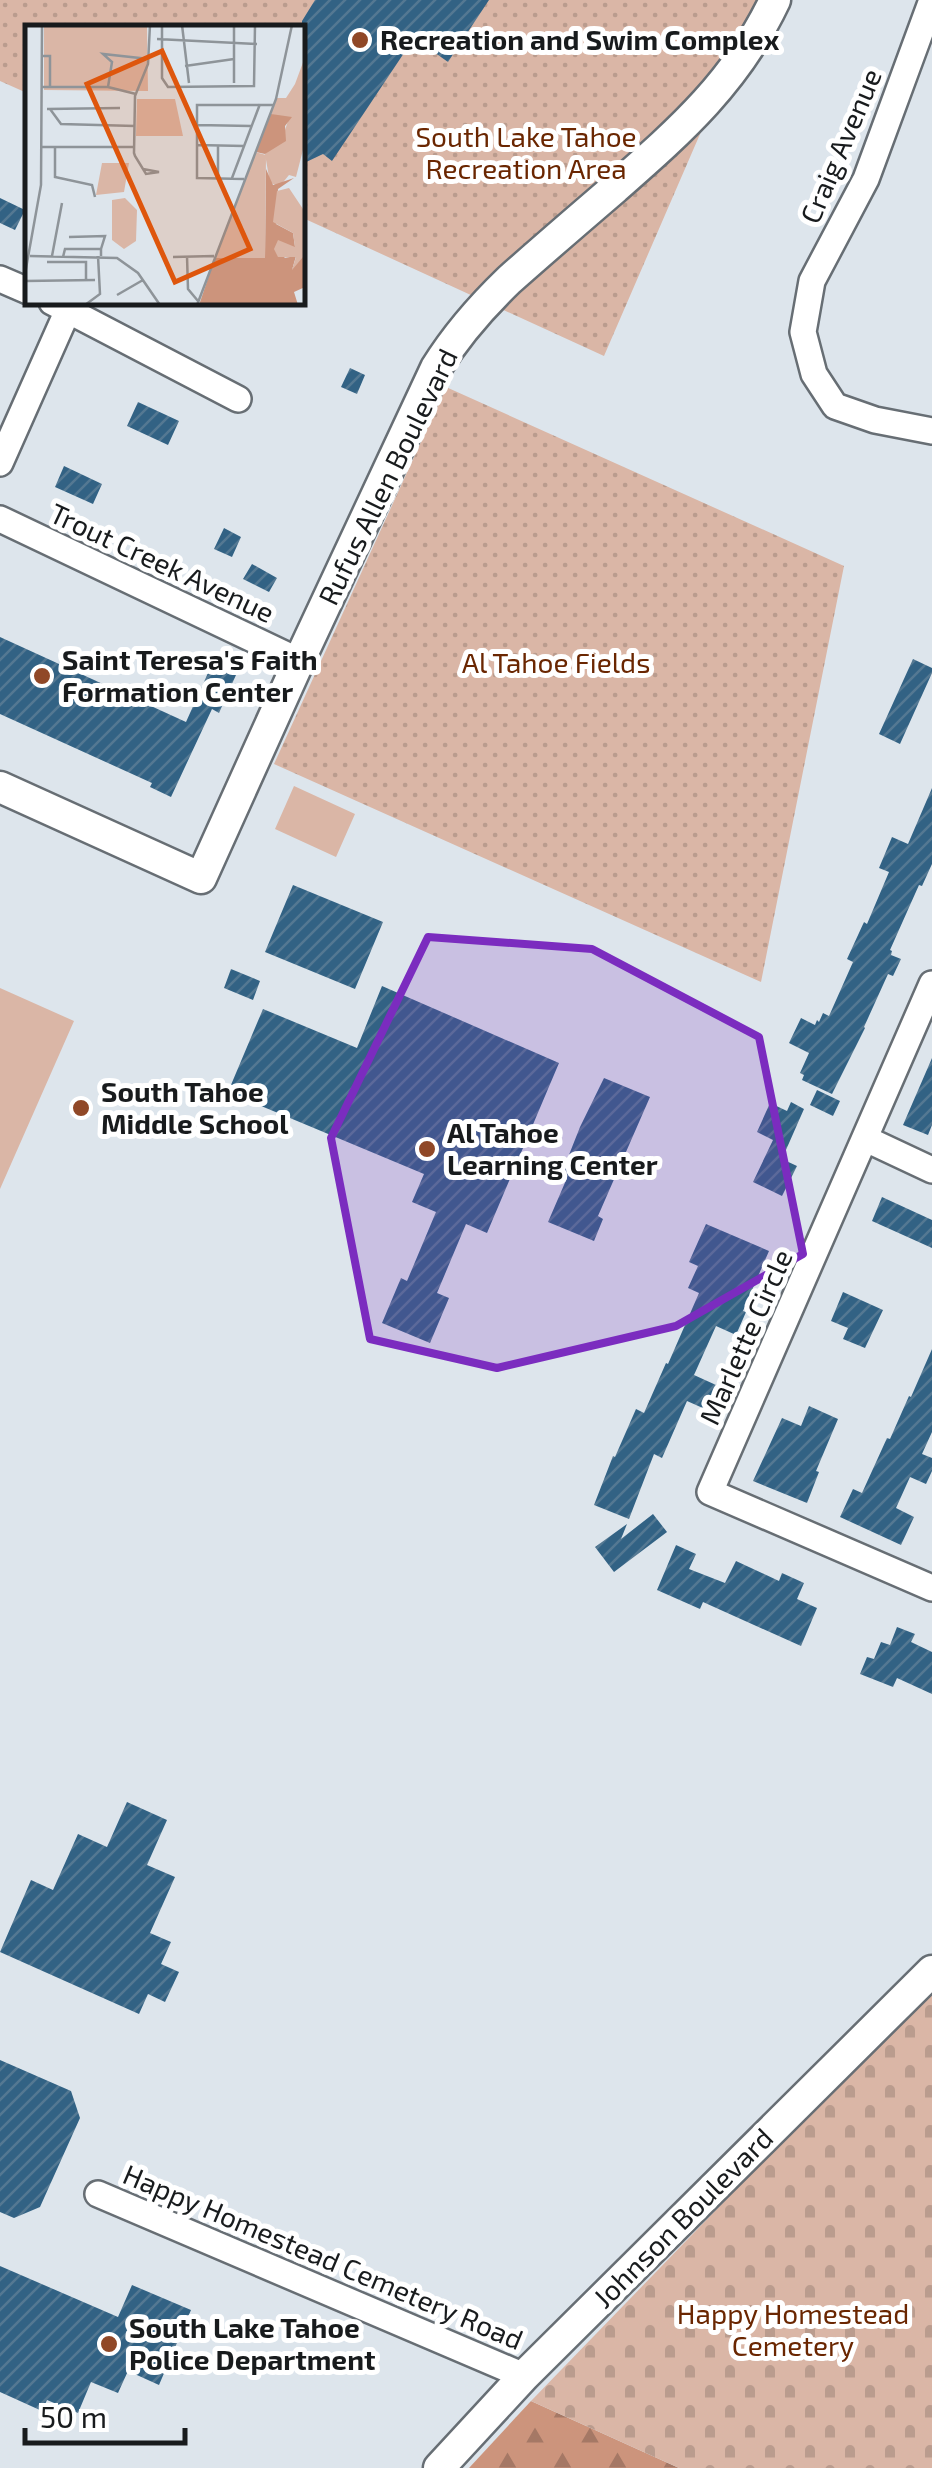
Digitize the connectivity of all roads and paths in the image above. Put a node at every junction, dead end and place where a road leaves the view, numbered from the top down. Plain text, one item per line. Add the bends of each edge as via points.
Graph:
1 (775, 0) edge
2 (932, 0) edge
3 (0, 279) edge
4 (25, 291) edge
5 (60, 306) edge
6 (238, 399) dead end
7 (932, 432) edge
8 (0, 462) edge
9 (0, 520) edge
10 (299, 660) junction
11 (0, 787) edge
12 (932, 984) edge
13 (866, 1139) junction
14 (932, 1170) edge
15 (929, 1580) edge
16 (932, 1971) edge
17 (98, 2194) dead end
18 (524, 2376) junction
19 (439, 2468) edge

1 - 10 street, Rufus Allen Boulevard via 728,77 684,127 509,280 450,345
2 - 7 street, Craig Avenue via 866,179 812,281 803,332 814,374 835,406
3 - 4 street
5 - 6 street
5 - 8 street
9 - 10 street, Trout Creek Avenue
10 - 11 street, Rufus Allen Boulevard via 200,878
12 - 13 street, Marlette Circle
13 - 14 street
13 - 15 street, Marlette Circle via 710,1492
16 - 18 street, Johnson Boulevard
17 - 18 street, Happy Homestead Cemetery Road
18 - 19 street, Johnson Boulevard

